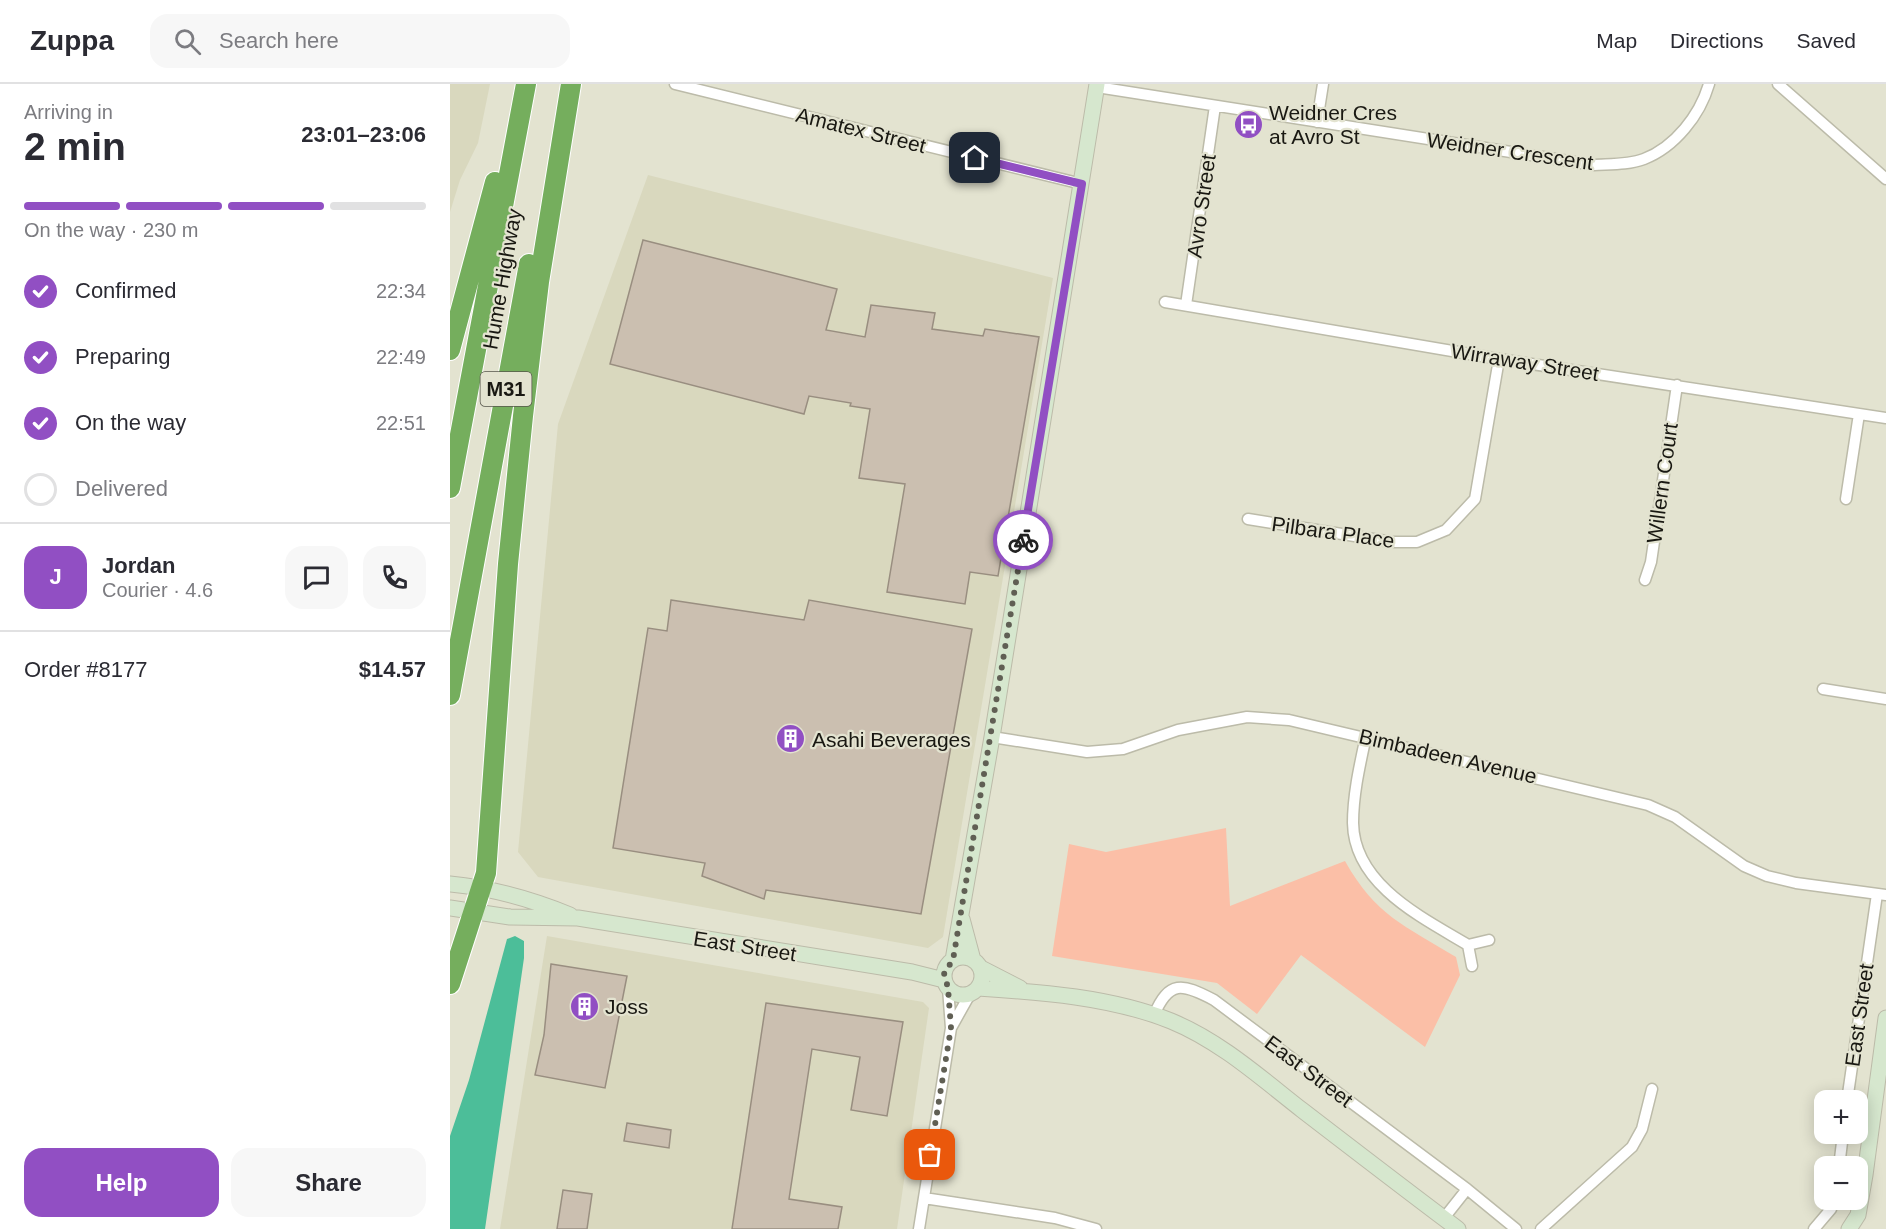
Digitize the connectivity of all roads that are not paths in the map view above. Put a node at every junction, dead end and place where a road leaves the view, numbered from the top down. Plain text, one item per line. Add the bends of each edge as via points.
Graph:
1 (516, 84) edge
2 (526, 84) edge
3 (562, 84) edge
4 (571, 84) edge
5 (675, 84) edge
6 (1323, 84) edge
7 (1709, 84) edge
8 (1778, 84) edge
9 (1097, 85) edge
10 (1215, 106) junction
11 (1317, 122) junction
12 (1886, 179) edge
13 (1082, 184) junction
14 (1165, 302) dead end
15 (1186, 305) junction
16 (450, 350) edge
17 (1499, 359) junction
18 (1677, 385) junction
19 (1859, 414) junction
20 (1886, 418) edge
21 (450, 488) edge
22 (1846, 499) dead end
23 (1248, 519) dead end
24 (1645, 580) dead end
25 (1823, 689) dead end
26 (450, 695) edge
27 (1886, 699) edge
28 (1366, 736) junction
29 (992, 737) junction
30 (450, 884) edge
31 (482, 888) junction
32 (1882, 894) edge
33 (450, 908) edge
34 (475, 912) junction
35 (961, 914) junction
36 (578, 918) junction
37 (1489, 940) dead end
38 (1468, 945) junction
39 (977, 964) junction
40 (1472, 966) dead end
41 (948, 973) junction
42 (450, 984) edge
43 (974, 991) junction
44 (1026, 991) junction
45 (1154, 1015) junction
46 (1886, 1018) edge
47 (951, 1028) junction
48 (1652, 1089) dead end
49 (1849, 1090) edge
50 (1467, 1188) junction
51 (924, 1197) junction
52 (1828, 1210) edge
53 (1444, 1218) junction
54 (919, 1229) edge
55 (1096, 1229) edge
56 (1458, 1229) edge
57 (1516, 1229) edge
58 (1541, 1229) edge
59 (1814, 1229) edge
60 (1849, 1229) edge

1 - 16 highway via 493,192
2 - 21 highway, Hume Highway / M31
3 - 26 highway, Hume Highway / M31
4 - 31 highway via 539,282 523,416
5 - 13 street, Amatex Street
6 - 11 street
7 - 11 street, Weidner Crescent via 1682,133 1644,159 1623,164 1570,162
8 - 12 street
9 - 10 street, Weidner Crescent
9 - 13 main road
10 - 11 street, Weidner Crescent
10 - 15 street, Avro Street
13 - 29 main road
14 - 15 street, Wirraway Street
15 - 17 street, Wirraway Street
17 - 18 street, Wirraway Street
17 - 23 street, Pilbara Place via 1475,499 1446,530 1417,542 1392,542
18 - 19 street, Wirraway Street
18 - 24 street, Willern Court via 1651,562
19 - 20 street, Wirraway Street
19 - 22 street
25 - 27 street
28 - 29 street, Bimbadeen Avenue via 1289,720 1247,717 1178,730 1123,749 1087,752
28 - 32 street, Bimbadeen Avenue via 1648,805 1675,817 1744,866 1767,876
28 - 38 street via 1353,824 1363,858 1394,899
29 - 35 main road
30 - 31 main road, East Street
31 - 34 highway
31 - 36 main road, East Street
32 - 49 street, East Street
33 - 34 main road, East Street
34 - 36 main road, East Street
34 - 42 highway
35 - 39 main road
35 - 41 main road
36 - 41 main road, East Street via 912,972
37 - 38 street
38 - 40 street
39 - 41 main road via 959,957
39 - 43 main road via 982,978
39 - 44 main road, East Street
41 - 43 main road via 958,994
41 - 47 street
43 - 44 main road, East Street
43 - 47 street
44 - 45 main road, East Street
45 - 50 street, East Street via 1163,995 1171,989 1185,988 1209,998
45 - 53 main road, East Street via 1216,1044
46 - 60 main road, East Street via 1858,1215
47 - 51 street
48 - 58 street via 1642,1129 1632,1147
50 - 53 street
50 - 57 street, East Street
51 - 54 street
51 - 55 street via 1056,1218
52 - 59 street
53 - 56 main road, East Street

